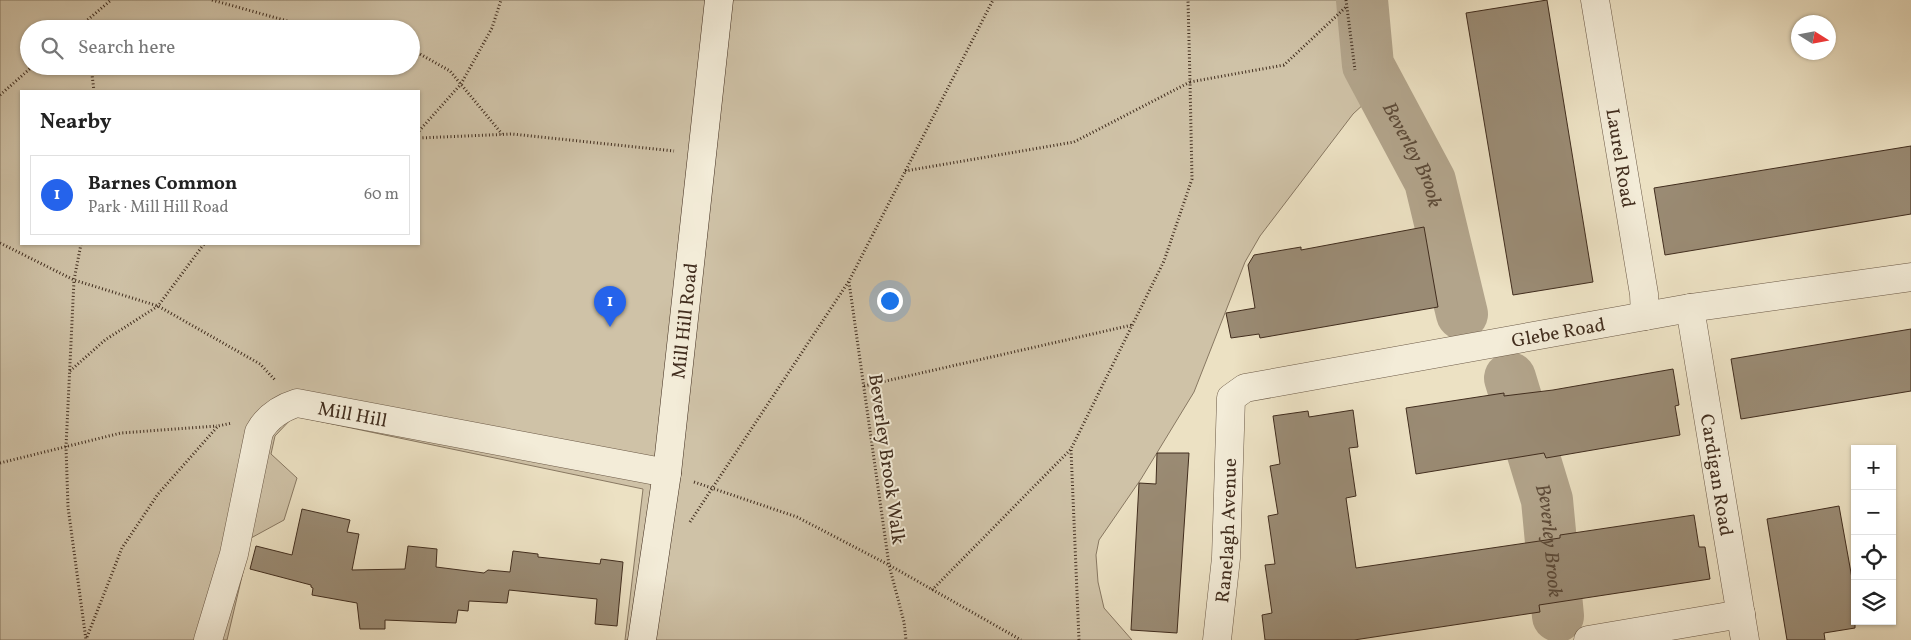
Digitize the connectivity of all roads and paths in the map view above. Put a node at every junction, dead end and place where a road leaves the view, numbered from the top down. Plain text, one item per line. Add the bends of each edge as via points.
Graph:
1 (110, 0) edge
2 (212, 0) edge
3 (501, 0) edge
4 (719, 0) edge
5 (993, 0) edge
6 (1188, 0) edge
7 (1346, 0) edge
8 (1595, 0) edge
9 (1347, 6) junction
10 (87, 20) edge
11 (284, 20) edge
12 (420, 54) edge
13 (1355, 70) dead end
14 (22, 75) edge
15 (92, 75) edge
16 (1190, 82) junction
17 (461, 84) junction
18 (94, 90) edge
19 (0, 94) edge
20 (420, 130) edge
21 (502, 135) junction
22 (420, 138) edge
23 (702, 154) junction
24 (905, 171) junction
25 (0, 243) edge
26 (81, 245) edge
27 (203, 245) edge
28 (1911, 277) edge
29 (74, 280) junction
30 (849, 281) junction
31 (158, 306) junction
32 (1690, 308) junction
33 (1646, 316) junction
34 (1132, 325) junction
35 (70, 371) junction
36 (864, 386) junction
37 (297, 404) junction
38 (272, 416) junction
39 (1230, 420) joint
40 (218, 426) junction
41 (66, 447) junction
42 (1071, 449) junction
43 (0, 463) edge
44 (667, 473) junction
45 (712, 489) junction
46 (686, 528) dead end
47 (889, 565) junction
48 (932, 590) junction
49 (1743, 627) edge
50 (86, 640) edge
51 (208, 640) edge
52 (642, 640) edge
53 (906, 640) edge
54 (1021, 640) edge
55 (1079, 640) edge
56 (1218, 640) edge
57 (1588, 640) edge

1 - 10 path
2 - 11 path
3 - 17 path via 492,28
4 - 23 street, Mill Hill Road
5 - 24 path
6 - 16 path
7 - 9 path
8 - 33 street, Laurel Road
9 - 13 path
9 - 16 path via 1284,65
12 - 17 path via 450,71
14 - 19 path
15 - 18 path
16 - 24 path via 1074,142
16 - 34 path via 1192,179 1164,261
17 - 20 path
17 - 21 path
21 - 22 path
21 - 23 path
23 - 44 street, Mill Hill Road
24 - 30 path
25 - 29 path
26 - 29 path
27 - 31 path
28 - 32 street, Glebe Road
29 - 31 path
29 - 35 path
30 - 36 path, Beverley Brook Walk
30 - 45 path
31 - 35 path via 105,340
31 - 37 path via 260,364
32 - 33 street, Glebe Road
32 - 49 street, Cardigan Road
33 - 39 street, Glebe Road via 1245,388 1231,398
34 - 36 path
34 - 42 path
35 - 41 path
36 - 47 path, Beverley Brook Walk
37 - 38 street, Mill Hill via 283,407
37 - 44 street, Mill Hill
38 - 40 path
38 - 51 street, Mill Hill via 259,432 234,554
39 - 56 street, Ranelagh Avenue via 1226,558
40 - 41 path via 121,433
40 - 50 path via 158,494 122,548
41 - 43 path
41 - 50 path via 68,507
42 - 48 path
42 - 55 path
44 - 45 path
44 - 52 street, Mill Hill Road
45 - 46 path
45 - 47 path via 797,518
47 - 48 path
47 - 53 path, Beverley Brook Walk
48 - 54 path
49 - 57 street

